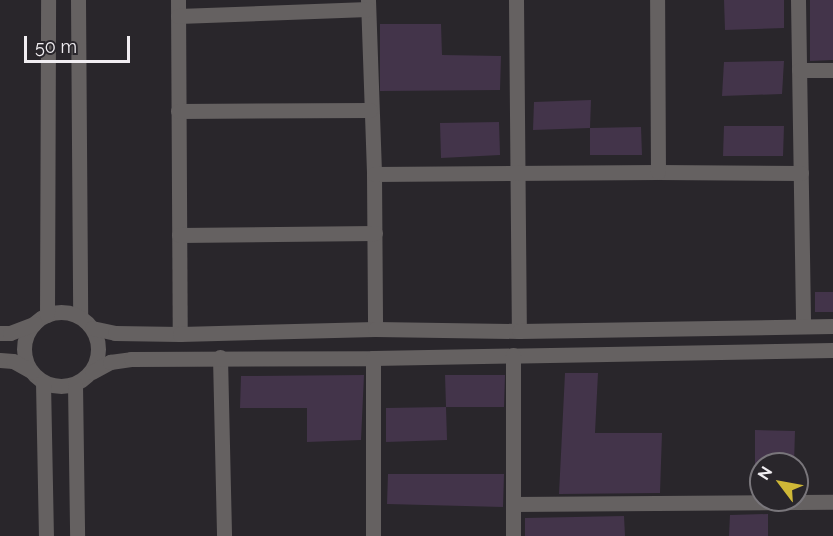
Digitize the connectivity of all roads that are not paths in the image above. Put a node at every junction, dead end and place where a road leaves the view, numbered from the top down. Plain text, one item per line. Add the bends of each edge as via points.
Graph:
1 (48, 0) edge
2 (78, 0) edge
3 (178, 0) edge
4 (516, 0) edge
5 (657, 0) edge
6 (798, 0) edge
7 (368, 5) edge
8 (259, 7) edge
9 (178, 16) junction
10 (799, 70) junction
11 (833, 70) edge
12 (370, 110) junction
13 (178, 111) junction
14 (658, 172) junction
15 (374, 174) junction
16 (801, 174) junction
17 (518, 175) junction
18 (375, 233) junction
19 (179, 235) junction
20 (47, 315) junction
21 (80, 316) junction
22 (33, 324) junction
23 (803, 326) junction
24 (833, 326) edge
25 (92, 328) junction
26 (375, 330) junction
27 (519, 331) junction
28 (0, 333) edge
29 (180, 334) junction
30 (833, 350) edge
31 (513, 355) junction
32 (220, 357) junction
33 (373, 358) junction
34 (0, 360) edge
35 (31, 371) junction
36 (92, 372) junction
37 (43, 382) junction
38 (75, 384) junction
39 (833, 502) edge
40 (513, 504) junction
41 (46, 536) edge
42 (77, 536) edge
43 (224, 536) edge
44 (373, 536) edge
45 (513, 536) edge

1 - 20 street
2 - 21 street
3 - 9 street
4 - 17 street
5 - 14 street
6 - 10 street
7 - 8 street
7 - 12 street
8 - 9 street
9 - 13 street
10 - 11 street
10 - 16 street
12 - 13 street
12 - 15 street
13 - 19 street
14 - 16 street
14 - 17 street
15 - 17 street
15 - 18 street
16 - 23 street
17 - 27 street
18 - 19 street
18 - 26 street
19 - 29 street
20 - 21 street via 64,312
20 - 22 street
21 - 25 street
22 - 28 street
22 - 35 street via 26,339 25,356
23 - 24 street
23 - 27 street
25 - 29 street via 115,333
25 - 36 street via 98,342 98,358
26 - 27 street
26 - 29 street
30 - 31 street
31 - 33 street
31 - 40 street
32 - 33 street
32 - 36 street via 121,360
32 - 43 street
33 - 44 street
34 - 35 street via 13,361
35 - 37 street
36 - 38 street
37 - 38 street via 59,387
37 - 41 street
38 - 42 street
39 - 40 street
40 - 45 street

